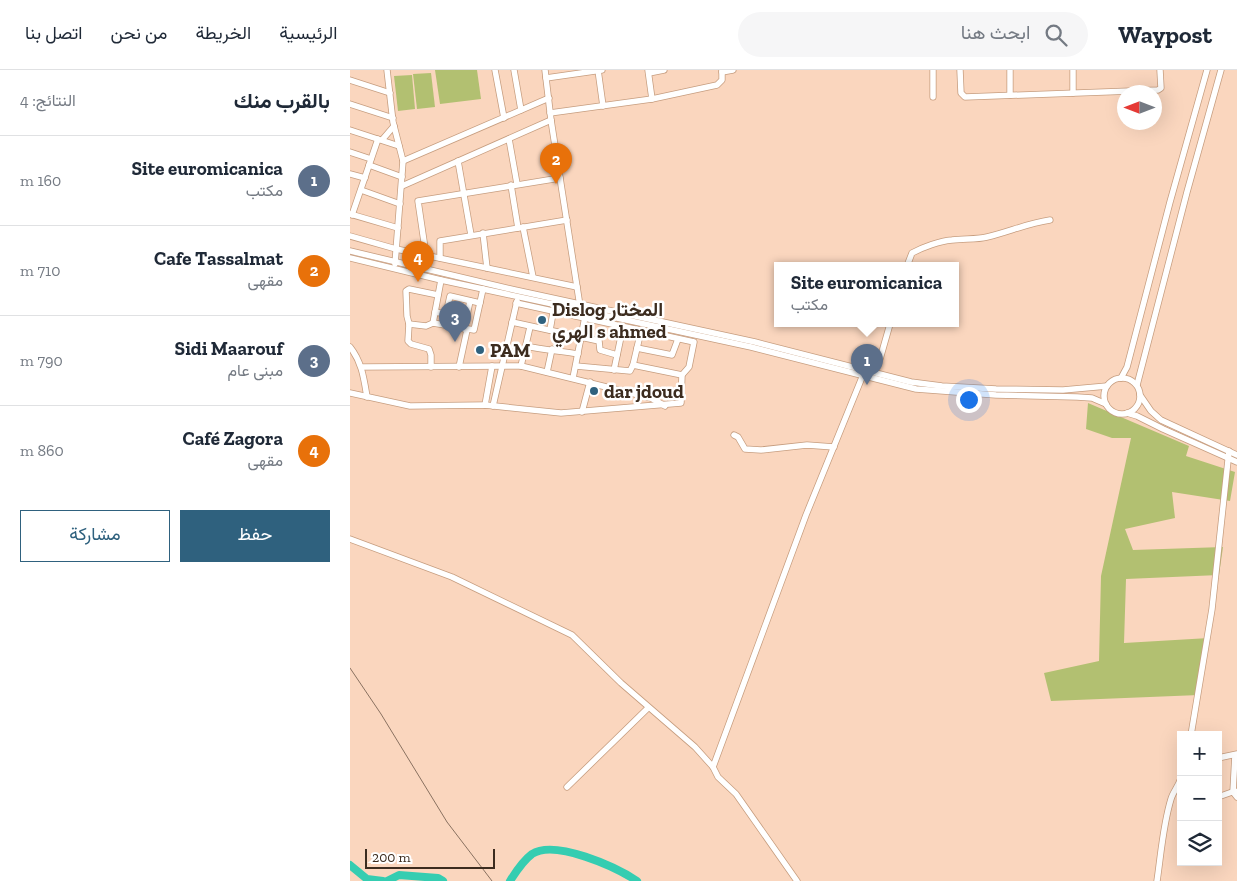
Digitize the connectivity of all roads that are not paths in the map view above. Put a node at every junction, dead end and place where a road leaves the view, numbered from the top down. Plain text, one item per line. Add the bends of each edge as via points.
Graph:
1 (387, 70) edge
2 (495, 70) edge
3 (514, 70) edge
4 (545, 70) edge
5 (600, 70) edge
6 (664, 70) edge
7 (733, 70) edge
8 (933, 70) edge
9 (960, 70) edge
10 (1010, 70) edge
11 (1073, 70) edge
12 (1160, 70) edge
13 (1207, 70) edge
14 (1221, 70) edge
15 (648, 71) edge
16 (722, 71) edge
17 (546, 78) junction
18 (350, 80) edge
19 (390, 93) junction
20 (1073, 93) junction
21 (1010, 95) junction
22 (549, 98) junction
23 (933, 98) dead end
24 (652, 100) junction
25 (350, 104) edge
26 (603, 106) junction
27 (521, 110) junction
28 (550, 117) junction
29 (392, 118) junction
30 (504, 118) junction
31 (394, 126) junction
32 (350, 130) edge
33 (509, 139) junction
34 (380, 140) junction
35 (399, 146) junction
36 (350, 152) edge
37 (403, 161) junction
38 (458, 161) junction
39 (370, 162) junction
40 (350, 174) edge
41 (402, 177) junction
42 (365, 178) junction
43 (560, 178) junction
44 (514, 185) junction
45 (402, 186) junction
46 (360, 193) junction
47 (350, 194) edge
48 (464, 194) junction
49 (400, 204) junction
50 (351, 214) edge
51 (567, 220) junction
52 (1050, 220) dead end
53 (398, 228) junction
54 (521, 228) junction
55 (482, 233) junction
56 (471, 235) junction
57 (350, 236) edge
58 (396, 249) junction
59 (350, 251) edge
60 (426, 255) junction
61 (350, 258) edge
62 (440, 258) junction
63 (909, 262) edge
64 (394, 265) junction
65 (487, 268) junction
66 (532, 277) junction
67 (441, 280) junction
68 (577, 287) junction
69 (484, 289) junction
70 (515, 294) junction
71 (438, 295) junction
72 (470, 301) junction
73 (480, 303) junction
74 (516, 303) junction
75 (579, 307) junction
76 (587, 308) junction
77 (435, 312) junction
78 (554, 313) junction
79 (446, 314) junction
80 (467, 318) junction
81 (585, 319) junction
82 (512, 322) junction
83 (433, 323) junction
84 (409, 324) junction
85 (530, 327) junction
86 (623, 327) junction
87 (889, 327) edge
88 (466, 330) junction
89 (550, 330) junction
90 (641, 331) junction
91 (582, 337) junction
92 (678, 339) junction
93 (526, 346) junction
94 (350, 347) edge
95 (637, 348) junction
96 (552, 349) junction
97 (578, 354) junction
98 (617, 355) junction
99 (502, 365) junction
100 (492, 366) junction
101 (521, 366) junction
102 (576, 366) junction
103 (633, 366) junction
104 (432, 367) junction
105 (458, 367) junction
106 (362, 368) junction
107 (614, 370) junction
108 (547, 372) junction
109 (864, 372) junction
110 (682, 376) junction
111 (574, 378) junction
112 (1121, 378) junction
113 (590, 382) junction
114 (1137, 385) junction
115 (1108, 386) junction
116 (350, 394) edge
117 (1140, 395) junction
118 (367, 397) junction
119 (1106, 404) junction
120 (485, 405) junction
121 (493, 406) junction
122 (664, 406) junction
123 (582, 412) junction
124 (1127, 413) junction
125 (734, 435) dead end
126 (834, 447) junction
127 (1229, 451) junction
128 (1237, 455) edge
129 (1230, 459) junction
130 (1237, 462) edge
131 (350, 539) edge
132 (648, 708) junction
133 (1192, 731) edge
134 (1236, 754) edge
135 (1222, 757) edge
136 (713, 767) junction
137 (567, 787) dead end
138 (1177, 791) edge
139 (1236, 793) edge
140 (1222, 796) edge
141 (797, 881) edge
142 (1157, 881) edge

1 - 19 street
2 - 30 street
3 - 27 street
4 - 17 street
5 - 17 street
5 - 26 street
6 - 15 street
7 - 16 street
8 - 23 street
9 - 21 street via 963,96
10 - 21 street
11 - 20 street
12 - 20 street via 1158,90
13 - 112 street via 1127,367
14 - 114 street
15 - 24 street
16 - 24 street via 722,80 717,85
17 - 22 street
18 - 19 street
19 - 29 street
20 - 21 street
22 - 27 street
22 - 28 street
24 - 26 street
25 - 29 street
26 - 28 street
27 - 30 street
28 - 33 street
28 - 43 street
29 - 31 street
30 - 37 street
31 - 34 street
31 - 35 street
32 - 34 street
33 - 38 street
33 - 44 street
34 - 35 street
34 - 39 street
35 - 37 street
36 - 39 street
37 - 41 street
38 - 45 street
38 - 48 street
39 - 41 street
39 - 42 street
40 - 42 street
41 - 45 street
42 - 46 street
43 - 44 street
43 - 51 street
44 - 48 street
44 - 54 street
45 - 49 street
46 - 47 street
46 - 49 street
46 - 50 street
48 - 56 street
48 - 60 street via 418,201
49 - 53 street
50 - 53 street
51 - 54 street
51 - 68 street
52 - 63 street via 988,237 942,242 912,254
53 - 58 street
54 - 55 street
54 - 66 street
55 - 56 street
55 - 65 street
56 - 62 street via 439,241
57 - 58 street
58 - 60 street
58 - 64 street
59 - 64 street
60 - 62 street
61 - 64 street
62 - 65 street
64 - 67 street
64 - 70 street
65 - 66 street
66 - 68 street
67 - 69 street
67 - 71 street
68 - 75 street
69 - 70 street
69 - 73 street
70 - 74 street
70 - 75 street
71 - 77 street
71 - 84 street via 406,290
72 - 73 street
72 - 79 street via 450,296
72 - 80 street
73 - 88 street via 475,330
74 - 78 street
74 - 82 street
75 - 76 street
76 - 81 street
76 - 109 street via 755,342
77 - 79 street
77 - 83 street
78 - 81 street
78 - 89 street
79 - 80 street
80 - 88 street
81 - 86 street
81 - 91 street
82 - 85 street
82 - 99 street
83 - 84 street via 426,326
83 - 88 street
84 - 104 street via 408,341 428,349 432,355
85 - 89 street
85 - 93 street
86 - 90 street
86 - 98 street
87 - 109 street via 880,359 870,363
88 - 105 street
89 - 91 street
90 - 92 street
90 - 95 street
91 - 97 street
91 - 98 street via 599,341 600,350
92 - 95 street via 672,355
92 - 110 street via 694,342 689,367
93 - 96 street
93 - 101 street
94 - 106 street
95 - 103 street
96 - 97 street
96 - 108 street
97 - 102 street
98 - 107 street
99 - 100 street
99 - 101 street
99 - 121 street
100 - 105 street
100 - 120 street
101 - 108 street
102 - 107 street
102 - 111 street
103 - 107 street via 630,371
103 - 110 street
104 - 105 street
104 - 106 street
106 - 118 street
108 - 111 street
109 - 115 street via 942,386 1063,390
109 - 119 street via 924,390 1092,398
109 - 126 street
110 - 122 street via 681,403
111 - 113 street
112 - 114 street
112 - 115 street
113 - 122 street via 651,398
113 - 123 street
114 - 117 street
115 - 119 street via 1104,395
116 - 118 street
117 - 124 street via 1138,404
117 - 127 street via 1161,420
118 - 120 street via 410,406
119 - 124 street via 1115,412
120 - 121 street
121 - 123 street via 558,413
122 - 123 street
124 - 129 street
125 - 126 street via 745,449 807,445
126 - 136 street
127 - 128 street
127 - 129 street
129 - 130 street
129 - 133 street via 1212,609
131 - 132 street via 443,573 566,632
132 - 136 street via 695,747
132 - 137 street
134 - 135 street
134 - 139 street
136 - 141 street
138 - 142 street via 1170,800
139 - 140 street

